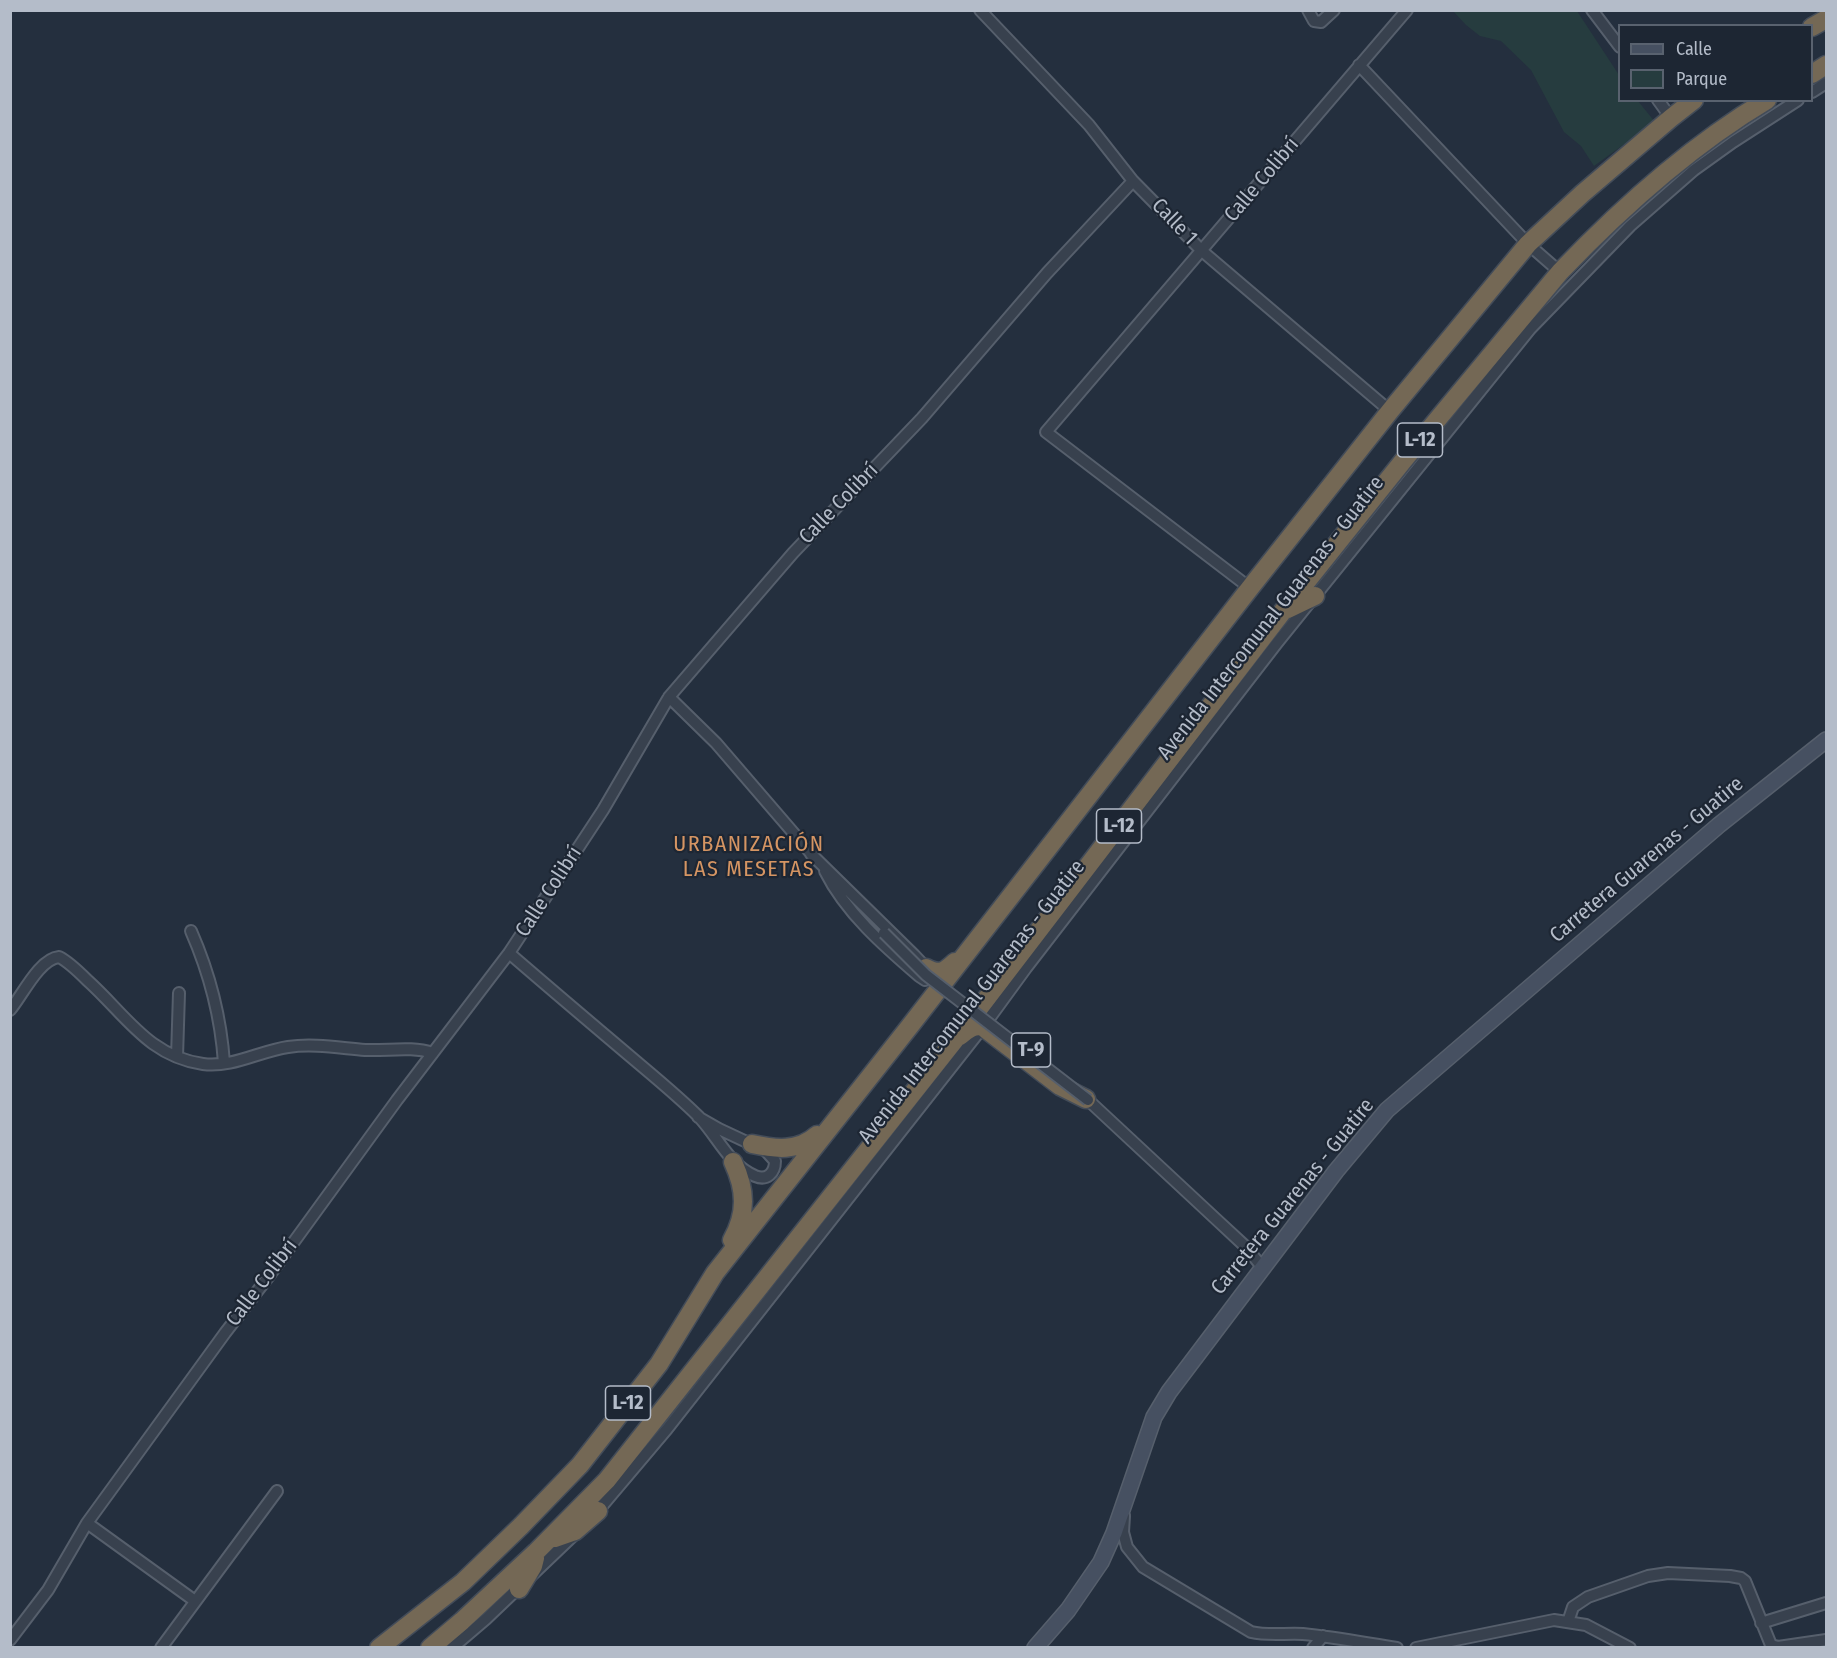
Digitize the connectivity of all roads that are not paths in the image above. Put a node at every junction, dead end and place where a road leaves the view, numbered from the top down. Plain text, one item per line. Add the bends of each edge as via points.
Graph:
1 (980, 10) edge
2 (1308, 10) edge
3 (1334, 10) edge
4 (1407, 10) edge
5 (1592, 10) edge
6 (1827, 19) edge
7 (1813, 26) edge
8 (1618, 44) edge
9 (1359, 65) junction
10 (1827, 65) edge
11 (1813, 73) edge
12 (1827, 83) edge
13 (1813, 92) edge
14 (1659, 102) edge
15 (1692, 102) edge
16 (1764, 102) edge
17 (1795, 102) edge
18 (1671, 118) junction
19 (1133, 181) junction
20 (1528, 244) junction
21 (1202, 251) junction
22 (1560, 272) junction
23 (1390, 411) junction
24 (1250, 588) junction
25 (1315, 596) junction
26 (1283, 611) junction
27 (669, 697) junction
28 (1827, 740) edge
29 (811, 854) junction
30 (825, 871) junction
31 (191, 931) dead end
32 (1038, 931) junction
33 (973, 943) junction
34 (509, 953) junction
35 (1026, 968) junction
36 (923, 972) junction
37 (178, 993) dead end
38 (990, 994) junction
39 (10, 1010) edge
40 (987, 1022) junction
41 (910, 1026) junction
42 (954, 1041) junction
43 (433, 1053) junction
44 (177, 1057) junction
45 (224, 1063) junction
46 (1088, 1100) junction
47 (698, 1117) junction
48 (834, 1120) junction
49 (752, 1144) junction
50 (733, 1162) junction
51 (1262, 1267) junction
52 (715, 1273) junction
53 (277, 1491) dead end
54 (1125, 1501) junction
55 (598, 1511) junction
56 (87, 1523) junction
57 (542, 1546) junction
58 (519, 1588) junction
59 (195, 1601) junction
60 (1827, 1603) edge
61 (1568, 1622) junction
62 (1761, 1623) junction
63 (1323, 1636) junction
64 (10, 1640) edge
65 (1827, 1640) edge
66 (456, 1645) edge
67 (161, 1647) edge
68 (379, 1647) edge
69 (430, 1647) edge
70 (1035, 1647) edge
71 (1313, 1647) edge
72 (1397, 1647) edge
73 (1416, 1647) edge
74 (1630, 1647) edge

1 - 19 street, Calle 1 via 1089,125
2 - 3 street via 1314,21 1321,22
4 - 9 street, Calle Colibrí
5 - 8 street
6 - 7 highway
9 - 20 street
9 - 21 street, Calle Colibrí
10 - 11 highway
12 - 13 street
14 - 18 street
15 - 18 highway, Avenida Intercomunal Guarenas - Guatire / L-12
16 - 22 highway, Avenida Intercomunal Guarenas - Guatire / L-12 via 1675,165
17 - 25 street, Avenida Intercomunal Guarenas - Guatire / L-12 via 1694,170 1593,262 1499,365
18 - 20 highway, Avenida Intercomunal Guarenas - Guatire / L-12
19 - 21 street, Calle 1
19 - 27 street, Calle Colibrí via 1047,273 922,418 793,553
20 - 22 street
20 - 23 highway, Avenida Intercomunal Guarenas - Guatire / L-12
21 - 23 street, Calle 1
21 - 24 street, Calle Colibrí via 1046,432
22 - 26 highway, Avenida Intercomunal Guarenas - Guatire / L-12
23 - 24 highway, Avenida Intercomunal Guarenas - Guatire / L-12
24 - 33 highway, Avenida Intercomunal Guarenas - Guatire / L-12
25 - 26 highway
25 - 35 street, Avenida Intercomunal Guarenas - Guatire / L-12
26 - 32 highway, Avenida Intercomunal Guarenas - Guatire / L-12
27 - 29 street via 723,751
27 - 34 street, Calle Colibrí via 603,810
28 - 51 main road, Carretera Guarenas - Guatire via 1719,825 1395,1103
29 - 30 street
29 - 36 street via 856,896
30 - 36 street via 849,908
30 - 46 street, bridge via 926,975
31 - 45 street via 209,981
32 - 35 highway
32 - 38 highway, Avenida Intercomunal Guarenas - Guatire / L-12
33 - 36 highway via 944,970
33 - 41 highway, Avenida Intercomunal Guarenas - Guatire / L-12
34 - 43 street, Calle Colibrí
34 - 47 street
35 - 40 street, Avenida Intercomunal Guarenas - Guatire / L-12
36 - 41 highway via 926,988
37 - 44 street
38 - 40 highway, T-9
38 - 42 highway, Avenida Intercomunal Guarenas - Guatire / L-12
39 - 44 street via 39,970 59,957 101,992 148,1042
40 - 42 highway
40 - 46 highway, T-9 via 998,1024
40 - 55 street, Avenida Intercomunal Guarenas - Guatire / L-12
41 - 48 highway, Avenida Intercomunal Guarenas - Guatire / L-12
42 - 57 highway, Avenida Intercomunal Guarenas - Guatire / L-12 via 607,1480
43 - 45 street via 415,1049 300,1046
43 - 56 street, Calle Colibrí
44 - 45 street via 204,1065
46 - 51 street via 1246,1247
47 - 49 street
47 - 50 street
48 - 49 highway via 811,1141 798,1146 784,1149
48 - 52 highway, Avenida Intercomunal Guarenas - Guatire / L-12
49 - 50 street via 766,1150 775,1161 771,1175 754,1176
50 - 52 highway via 743,1193 741,1221
51 - 54 main road, Carretera Guarenas - Guatire via 1154,1417
52 - 68 highway, Avenida Intercomunal Guarenas - Guatire / L-12 via 659,1364 580,1465 463,1582
53 - 59 street
54 - 63 street via 1123,1532 1127,1546 1143,1567 1251,1632
54 - 70 main road, Carretera Guarenas - Guatire via 1101,1562 1068,1610
55 - 57 highway via 575,1531
55 - 58 street, Avenida Intercomunal Guarenas - Guatire / L-12
56 - 59 street
56 - 64 street, Calle Colibrí via 48,1590
57 - 58 highway
57 - 69 highway, Avenida Intercomunal Guarenas - Guatire / L-12
58 - 66 street, Avenida Intercomunal Guarenas - Guatire / L-12
59 - 67 street
60 - 62 street
61 - 62 street via 1573,1607 1588,1597 1668,1573 1743,1578
61 - 73 street via 1554,1620
61 - 74 street via 1586,1625
62 - 65 street via 1774,1647
63 - 71 street
63 - 72 street

